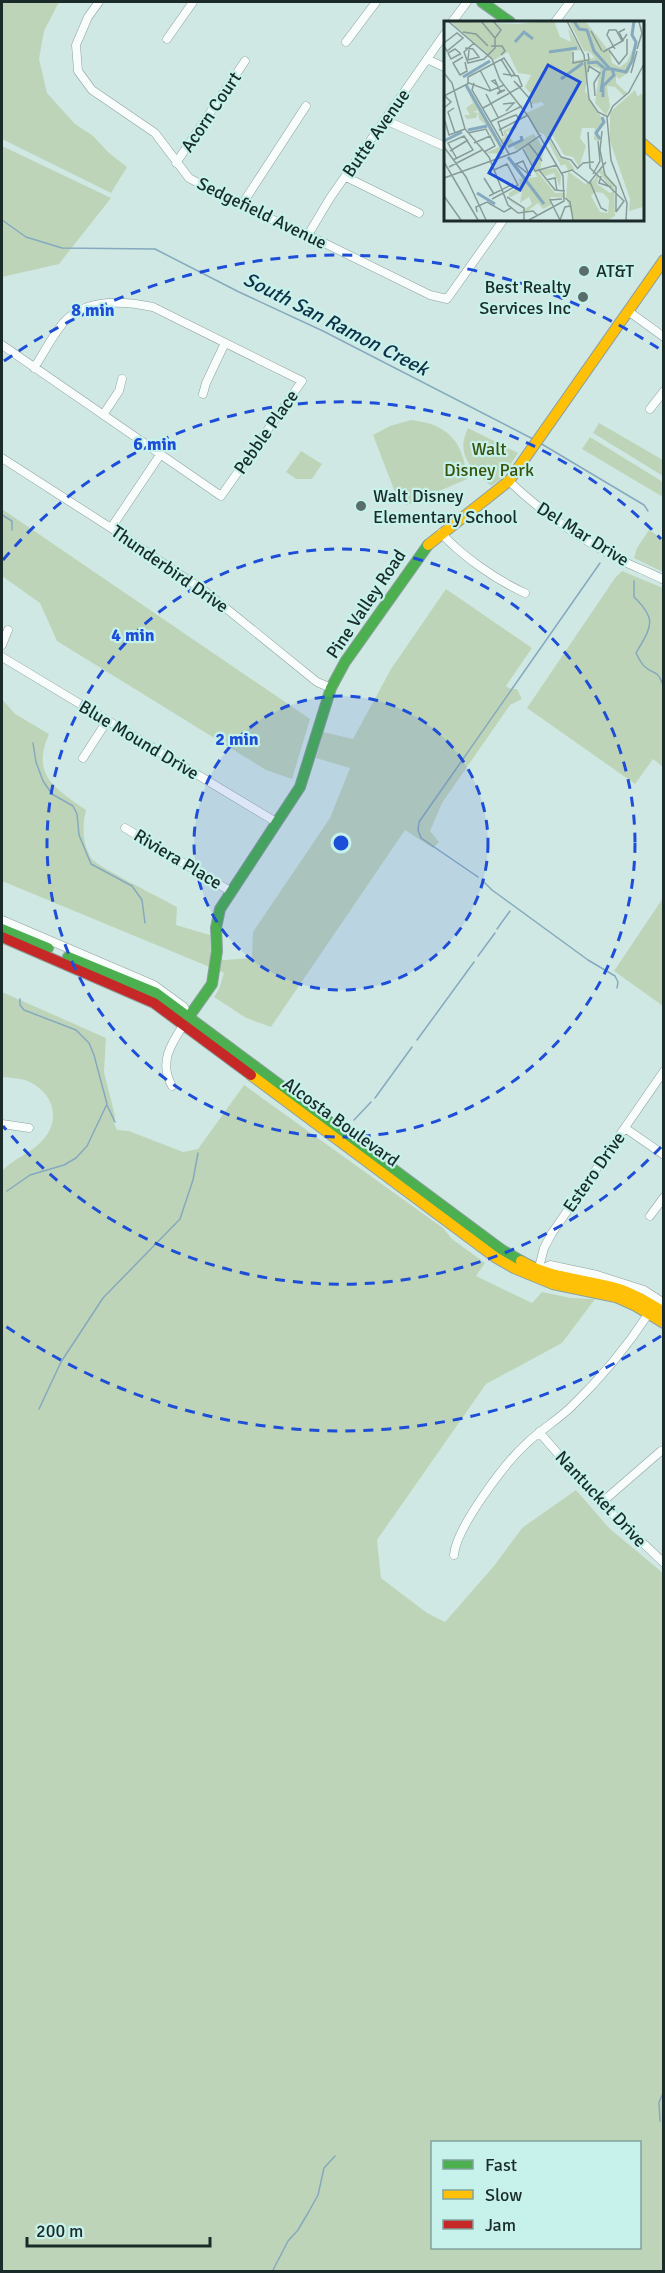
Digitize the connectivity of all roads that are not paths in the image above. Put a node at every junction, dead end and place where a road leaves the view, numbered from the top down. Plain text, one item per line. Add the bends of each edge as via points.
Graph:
1 (99, 2) edge
2 (193, 2) edge
3 (376, 2) edge
4 (467, 2) edge
5 (482, 2) edge
6 (570, 2) edge
7 (454, 21) edge
8 (509, 21) edge
9 (556, 21) edge
10 (444, 35) edge
11 (167, 39) dead end
12 (346, 42) dead end
13 (427, 59) junction
14 (245, 61) dead end
15 (444, 67) edge
16 (306, 106) dead end
17 (385, 120) junction
18 (444, 146) edge
19 (644, 150) edge
20 (663, 162) edge
21 (176, 163) junction
22 (346, 177) junction
23 (241, 206) junction
24 (419, 213) dead end
25 (503, 220) edge
26 (308, 235) junction
27 (663, 260) edge
28 (628, 311) junction
29 (663, 337) edge
30 (225, 343) junction
31 (2, 345) edge
32 (34, 368) junction
33 (122, 379) dead end
34 (663, 391) edge
35 (203, 394) dead end
36 (650, 408) dead end
37 (103, 415) junction
38 (160, 455) junction
39 (2, 458) edge
40 (509, 481) junction
41 (111, 528) junction
42 (441, 533) junction
43 (663, 580) edge
44 (525, 593) dead end
45 (8, 630) dead end
46 (2, 645) edge
47 (2, 657) edge
48 (331, 688) junction
49 (107, 721) junction
50 (83, 758) dead end
51 (276, 822) junction
52 (125, 828) dead end
53 (230, 891) junction
54 (2, 920) edge
55 (2, 928) edge
56 (2, 937) edge
57 (185, 1021) junction
58 (663, 1071) edge
59 (172, 1086) dead end
60 (2, 1124) edge
61 (29, 1128) dead end
62 (625, 1128) junction
63 (663, 1155) edge
64 (663, 1197) edge
65 (650, 1216) dead end
66 (537, 1274) junction
67 (655, 1307) edge
68 (663, 1312) edge
69 (663, 1323) edge
70 (539, 1432) junction
71 (662, 1451) dead end
72 (601, 1503) junction
73 (454, 1555) dead end
74 (663, 1563) edge

1 - 21 street, Sedgefield Avenue via 76,45 78,71 92,90 155,133
2 - 11 street
3 - 12 street
4 - 7 street
5 - 8 main road
6 - 9 street
10 - 13 street, Butte Avenue
13 - 15 street
13 - 17 street, Butte Avenue
14 - 21 street, Acorn Court
16 - 23 street
17 - 18 street
17 - 22 street, Butte Avenue
19 - 20 main road
21 - 23 street, Sedgefield Avenue via 189,178
22 - 24 street
22 - 26 street, Butte Avenue
23 - 26 street, Sedgefield Avenue
25 - 26 street, Sedgefield Avenue via 447,299 430,295
27 - 28 main road, Pine Valley Road
28 - 29 street
28 - 40 main road, Pine Valley Road
30 - 32 street, Pebble Place via 153,307 135,303 96,305 66,321
30 - 35 street
30 - 38 street, Pebble Place via 302,381 221,496
31 - 32 street, Pebble Place
32 - 37 street, Pebble Place
33 - 37 street
34 - 36 street
37 - 38 street, Pebble Place
38 - 41 street
39 - 41 street, Thunderbird Drive
40 - 42 main road, Pine Valley Road
40 - 43 street, Del Mar Drive via 529,500 601,549
41 - 48 street, Thunderbird Drive via 206,592 317,682
42 - 44 street via 456,549
42 - 48 main road, Pine Valley Road via 400,581
45 - 46 street
47 - 49 street, Blue Mound Drive
48 - 51 main road, Pine Valley Road via 300,787
49 - 50 street
49 - 51 street, Blue Mound Drive
51 - 53 main road, Pine Valley Road
52 - 53 street, Riviera Place
53 - 57 main road, Pine Valley Road via 216,928 212,984
54 - 57 street, Alcosta Boulevard via 154,985 184,1007
55 - 57 main road, Alcosta Boulevard via 156,993
56 - 57 main road, Alcosta Boulevard via 154,1003
57 - 59 street via 166,1053 166,1077
57 - 66 main road, Alcosta Boulevard
58 - 62 street, Estero Drive
60 - 61 street
62 - 63 street
62 - 66 street, Estero Drive via 552,1233
64 - 65 street
66 - 67 main road, Alcosta Boulevard via 618,1288
67 - 68 main road, Alcosta Boulevard
67 - 69 main road, Alcosta Boulevard
67 - 70 street via 572,1406
70 - 72 street, Nantucket Drive
70 - 73 street via 499,1474 467,1524
71 - 72 street
72 - 74 street, Nantucket Drive

